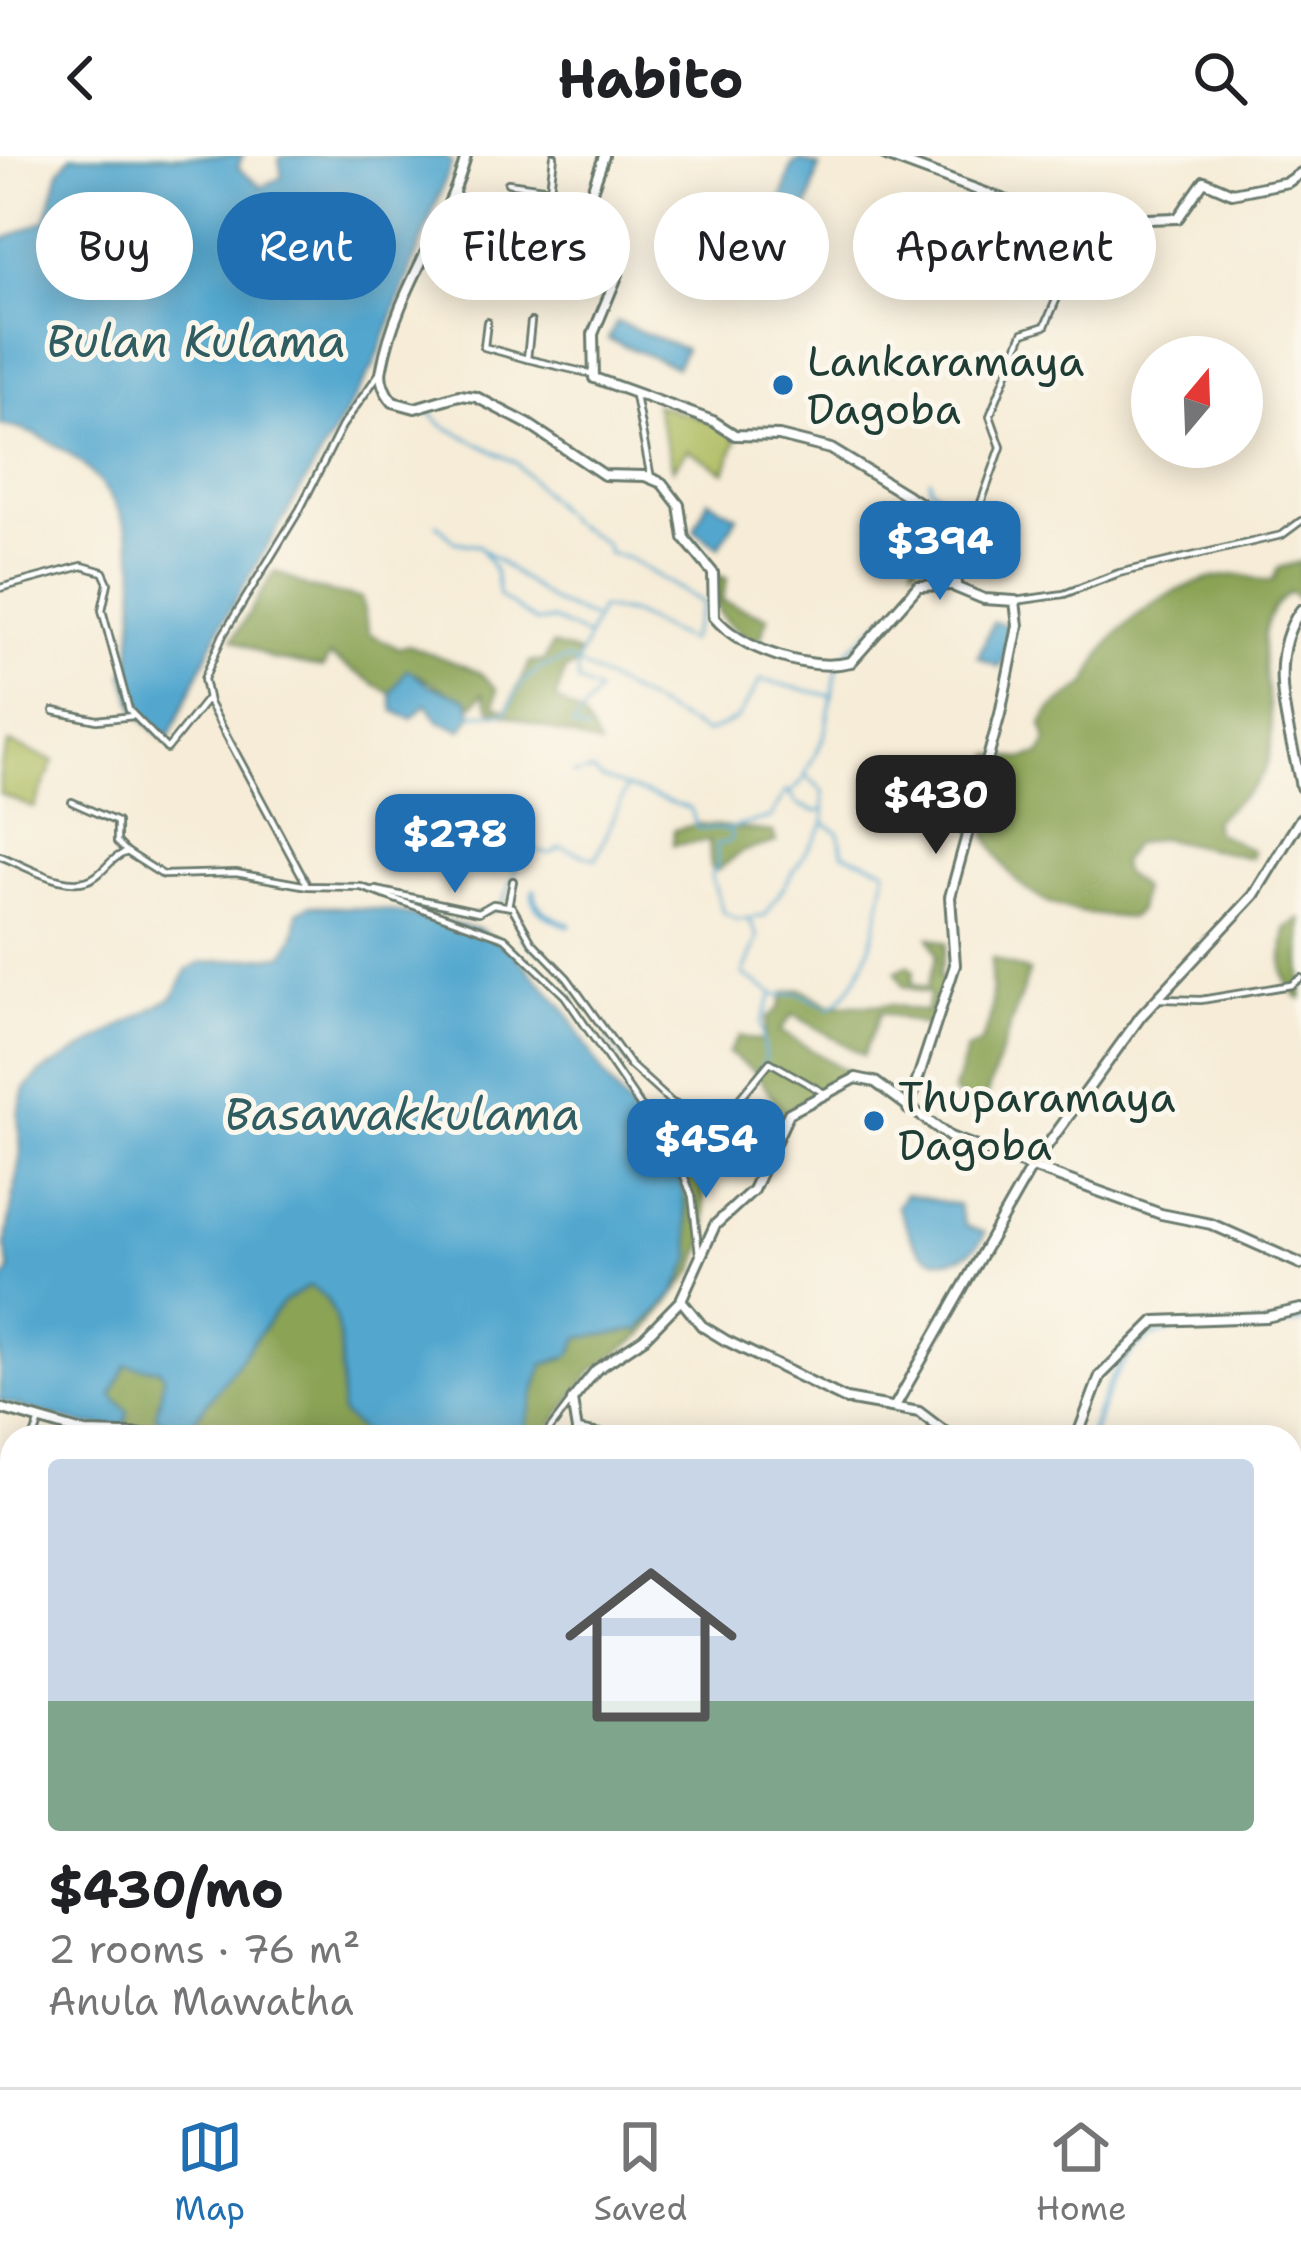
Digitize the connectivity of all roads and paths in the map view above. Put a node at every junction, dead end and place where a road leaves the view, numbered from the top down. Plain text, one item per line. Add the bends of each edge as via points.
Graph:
1 (466, 156) edge
2 (554, 156) edge
3 (604, 156) edge
4 (886, 156) edge
5 (1301, 173) edge
6 (508, 183) dead end
7 (550, 189) junction
8 (454, 192) edge
9 (550, 192) edge
10 (591, 192) edge
11 (983, 192) edge
12 (1156, 219) edge
13 (420, 265) edge
14 (608, 300) edge
15 (1056, 300) edge
16 (487, 322) dead end
17 (531, 322) dead end
18 (527, 359) junction
19 (381, 370) junction
20 (592, 374) junction
21 (637, 390) junction
22 (651, 478) junction
23 (1301, 521) edge
24 (968, 542) junction
25 (953, 585) junction
26 (0, 588) edge
27 (1015, 602) junction
28 (1301, 610) edge
29 (207, 698) junction
30 (54, 711) dead end
31 (134, 716) junction
32 (1301, 787) edge
33 (72, 802) dead end
34 (1301, 818) edge
35 (127, 853) junction
36 (0, 856) edge
37 (512, 881) dead end
38 (308, 886) junction
39 (369, 890) junction
40 (508, 906) junction
41 (1301, 978) edge
42 (1156, 998) junction
43 (826, 1094) junction
44 (908, 1109) junction
45 (1033, 1165) junction
46 (1301, 1264) edge
47 (700, 1266) junction
48 (681, 1300) junction
49 (1301, 1309) edge
50 (572, 1400) junction
51 (895, 1406) junction
52 (0, 1408) edge
53 (40, 1420) junction
54 (38, 1425) edge
55 (55, 1425) edge
56 (553, 1425) edge
57 (576, 1425) edge
58 (938, 1425) edge
59 (1082, 1425) edge

1 - 8 main road
2 - 7 street
3 - 10 main road
4 - 11 main road
5 - 12 main road via 1232,193 1204,181 1175,219
6 - 7 street
7 - 9 street
13 - 19 main road
14 - 20 main road via 593,334
15 - 24 street via 1045,326 1023,333 990,416 1001,447
16 - 18 street via 484,347
17 - 18 street
18 - 20 street
19 - 22 main road via 387,395 402,406 476,397 598,472
19 - 29 street via 223,634 203,684
20 - 21 main road
21 - 22 street
21 - 24 main road via 735,435 831,449
22 - 25 main road via 674,496 684,538 713,573 710,605 718,622 766,650 839,664 860,656 920,584
23 - 27 street via 1282,535
24 - 25 main road
25 - 27 main road
26 - 31 street via 82,566 103,572 102,610
27 - 44 main road via 1018,626 1000,714 950,897 956,960
28 - 32 main road via 1283,665
29 - 31 street via 171,749
29 - 38 street
30 - 31 street via 97,720
33 - 35 street via 117,822 117,842
34 - 42 main road via 1251,898
35 - 36 street via 85,881 50,878
35 - 38 street via 163,875 236,873
37 - 40 street
38 - 39 street
39 - 40 street via 478,912
39 - 47 street via 487,928 549,978 685,1173
40 - 43 street via 625,1059 672,1103 722,1121 770,1062
41 - 42 street via 1201,1000
42 - 45 main road
43 - 44 main road via 863,1078
43 - 47 main road via 784,1118 753,1190 715,1225
44 - 45 main road via 943,1134
45 - 46 main road via 1161,1214 1211,1224
45 - 51 main road
47 - 48 main road
48 - 50 main road
48 - 51 main road via 724,1340 845,1399
49 - 59 main road via 1155,1321 1100,1376
50 - 56 street
50 - 57 main road
51 - 58 main road
52 - 53 main road
53 - 54 street
53 - 55 main road

